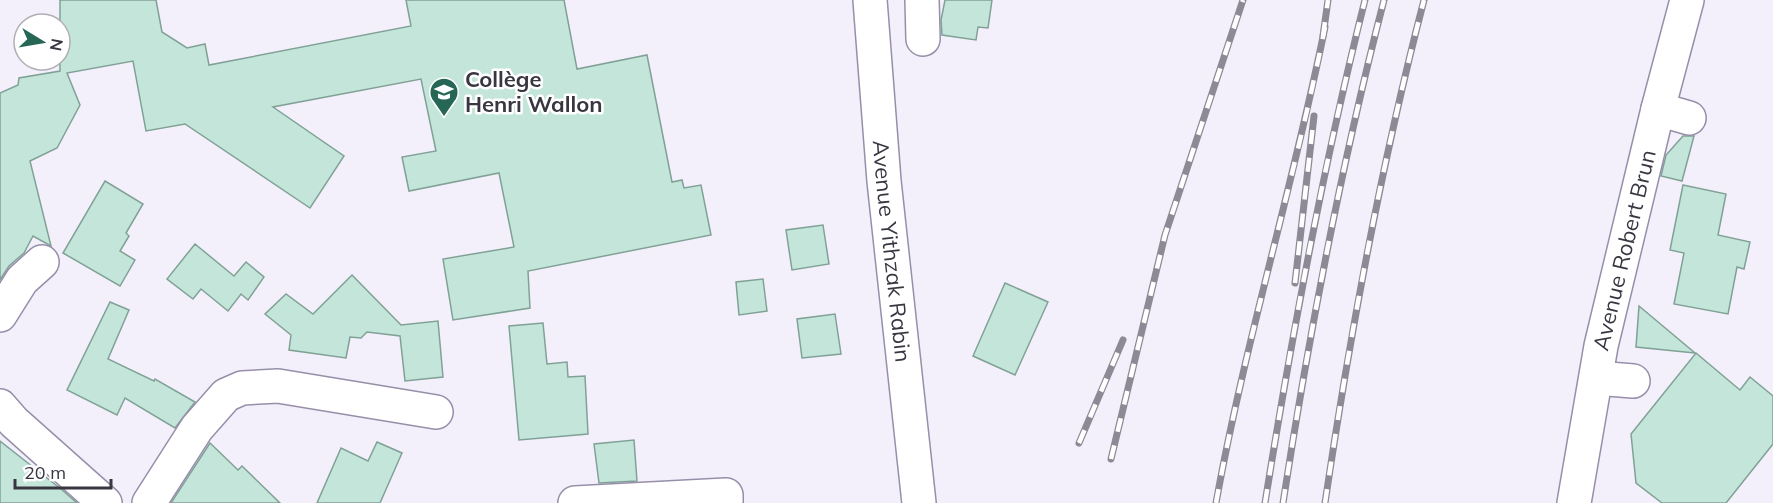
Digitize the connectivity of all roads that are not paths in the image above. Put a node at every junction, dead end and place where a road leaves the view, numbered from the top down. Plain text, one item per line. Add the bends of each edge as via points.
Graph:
1 (870, 0) edge
2 (922, 0) edge
3 (1687, 0) edge
4 (923, 39) dead end
5 (1658, 109) junction
6 (1689, 118) dead end
7 (42, 262) dead end
8 (0, 315) edge
9 (1596, 378) junction
10 (1632, 381) dead end
11 (436, 412) dead end
12 (5, 417) edge
13 (105, 503) edge
14 (149, 503) edge
15 (575, 503) edge
16 (726, 503) edge
17 (919, 503) edge
18 (1574, 503) edge

1 - 17 street, Avenue Yithzak Rabin via 884,181
2 - 4 street
3 - 5 street, Avenue Robert Brun
5 - 6 street
5 - 9 street, Avenue Robert Brun
7 - 8 street via 22,280
9 - 10 street
9 - 18 street, Avenue Robert Brun
11 - 14 street via 278,386 242,388 226,395 197,428
12 - 13 street
15 - 16 street via 726,495

